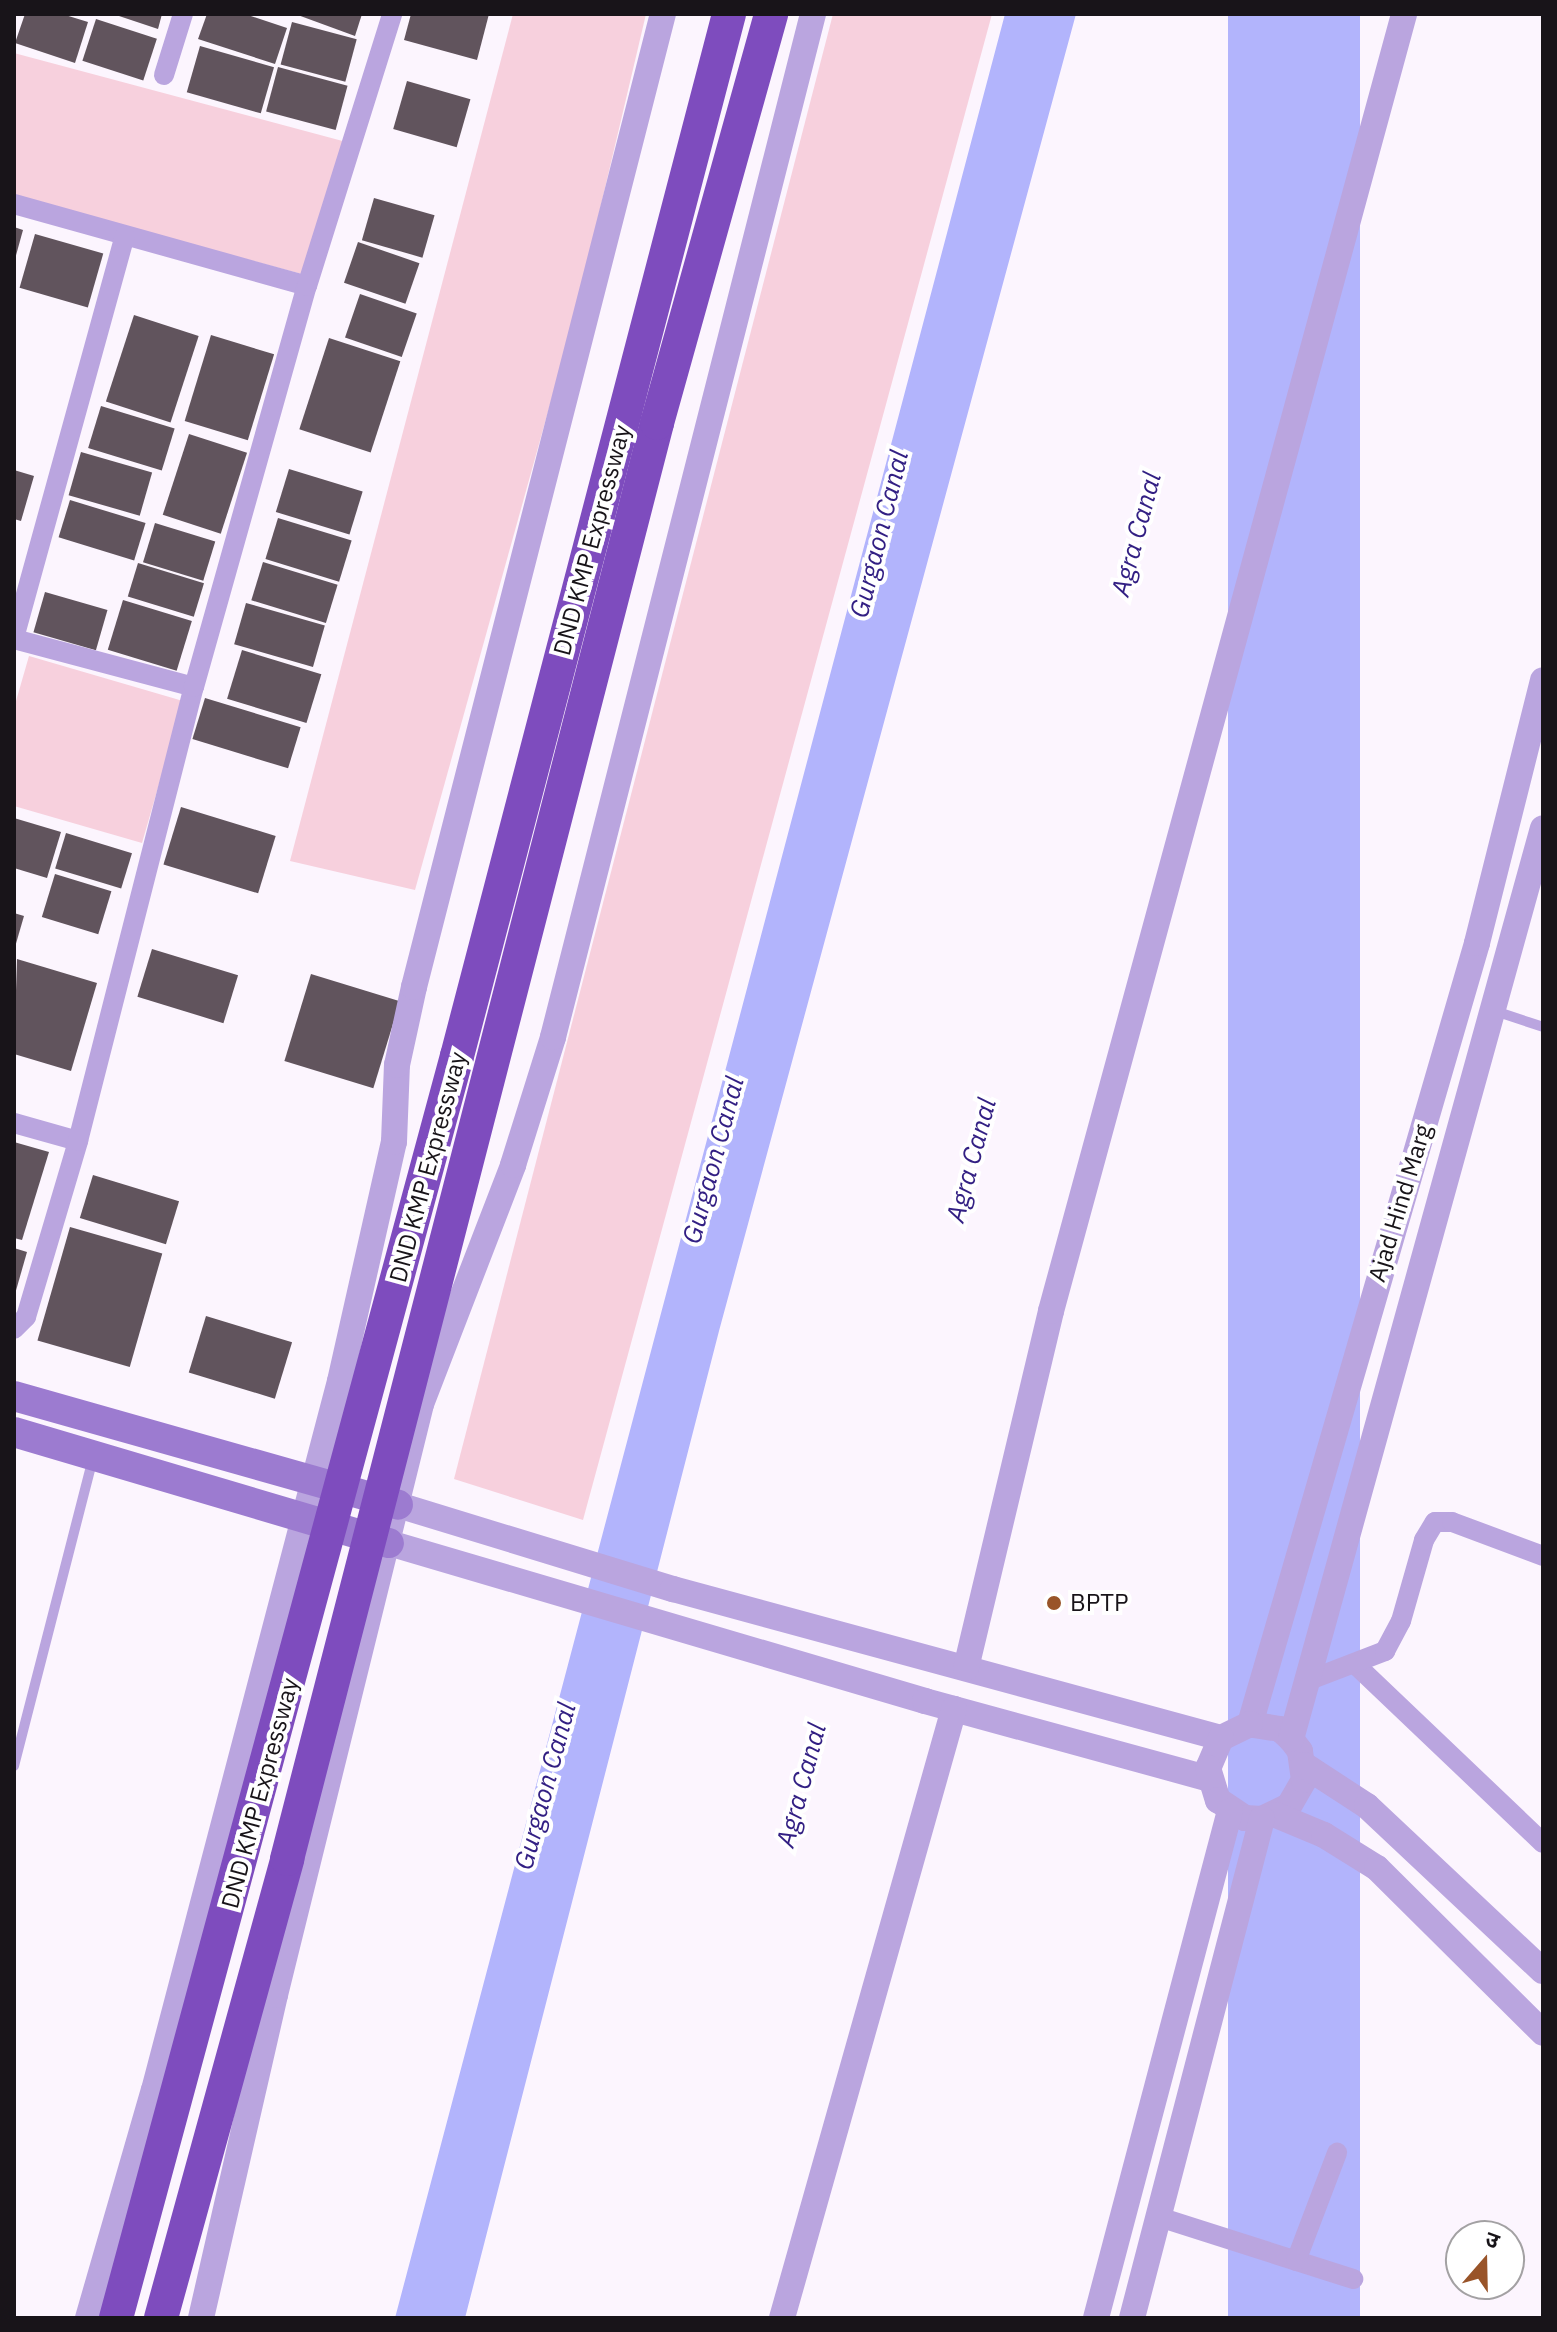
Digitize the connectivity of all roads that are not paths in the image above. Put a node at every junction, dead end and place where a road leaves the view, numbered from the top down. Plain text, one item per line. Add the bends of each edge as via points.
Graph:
1 (183, 14) edge
2 (392, 14) edge
3 (663, 14) edge
4 (729, 14) edge
5 (771, 14) edge
6 (813, 14) edge
7 (1404, 14) edge
8 (164, 75) dead end
9 (14, 204) edge
10 (125, 236) junction
11 (307, 286) junction
12 (14, 639) edge
13 (1543, 680) edge
14 (194, 687) junction
15 (1543, 828) edge
16 (1495, 1011) junction
17 (1543, 1027) edge
18 (14, 1123) edge
19 (78, 1141) junction
20 (14, 1329) edge
21 (14, 1396) edge
22 (14, 1432) edge
23 (93, 1454) junction
24 (1320, 1481) junction
25 (310, 1482) junction
26 (1359, 1492) junction
27 (398, 1505) junction
28 (302, 1517) junction
29 (389, 1543) junction
30 (1543, 1556) edge
31 (730, 1603) junction
32 (719, 1640) junction
33 (1356, 1665) junction
34 (966, 1668) junction
35 (1307, 1681) junction
36 (954, 1709) junction
37 (1250, 1724) junction
38 (1221, 1738) junction
39 (1291, 1739) junction
40 (1304, 1765) junction
41 (14, 1766) edge
42 (1210, 1779) junction
43 (1230, 1811) junction
44 (1269, 1817) junction
45 (1543, 1843) edge
46 (1542, 1966) edge
47 (1543, 2033) edge
48 (1337, 2153) dead end
49 (1159, 2217) junction
50 (1296, 2261) junction
51 (1353, 2279) dead end
52 (88, 2318) edge
53 (116, 2318) edge
54 (161, 2318) edge
55 (201, 2318) edge
56 (782, 2318) edge
57 (1096, 2318) edge
58 (1132, 2318) edge

1 - 8 street
2 - 11 street
3 - 25 street via 414,987 397,1065 394,1142 340,1381
4 - 53 highway, DND KMP Expressway via 457,1056
5 - 54 highway, DND KMP Expressway via 657,423 494,1066
6 - 27 street via 553,1037 513,1165 421,1404
7 - 34 street via 1051,1311
9 - 10 street
10 - 11 street
10 - 12 street
11 - 14 street
12 - 14 street
13 - 24 street, Ajad Hind Marg via 1477,943
14 - 19 street
15 - 16 street
16 - 17 lane
16 - 26 street
18 - 19 street
19 - 20 street via 26,1317
21 - 25 main road
22 - 23 main road
23 - 28 main road
23 - 41 lane
24 - 26 street
24 - 37 street, Ajad Hind Marg
25 - 27 main road
25 - 28 street
26 - 35 street
27 - 29 street
27 - 31 street
28 - 29 main road
28 - 52 street via 154,2090
29 - 32 street
29 - 55 street via 275,1995
30 - 33 street via 1452,1522 1435,1522 1424,1540 1394,1638 1374,1659
31 - 32 street
31 - 34 street
32 - 36 street
33 - 35 street
33 - 45 street
34 - 38 street
35 - 39 street
36 - 42 street
36 - 56 street
37 - 38 street
37 - 39 street via 1280,1729
38 - 42 street via 1212,1752
39 - 40 street
40 - 44 street via 1298,1795
40 - 46 street via 1367,1806
42 - 43 street via 1218,1800
43 - 44 street
43 - 57 street
44 - 47 street via 1324,1835 1377,1868
44 - 49 street
48 - 50 street
49 - 50 street
49 - 58 street
50 - 51 street

